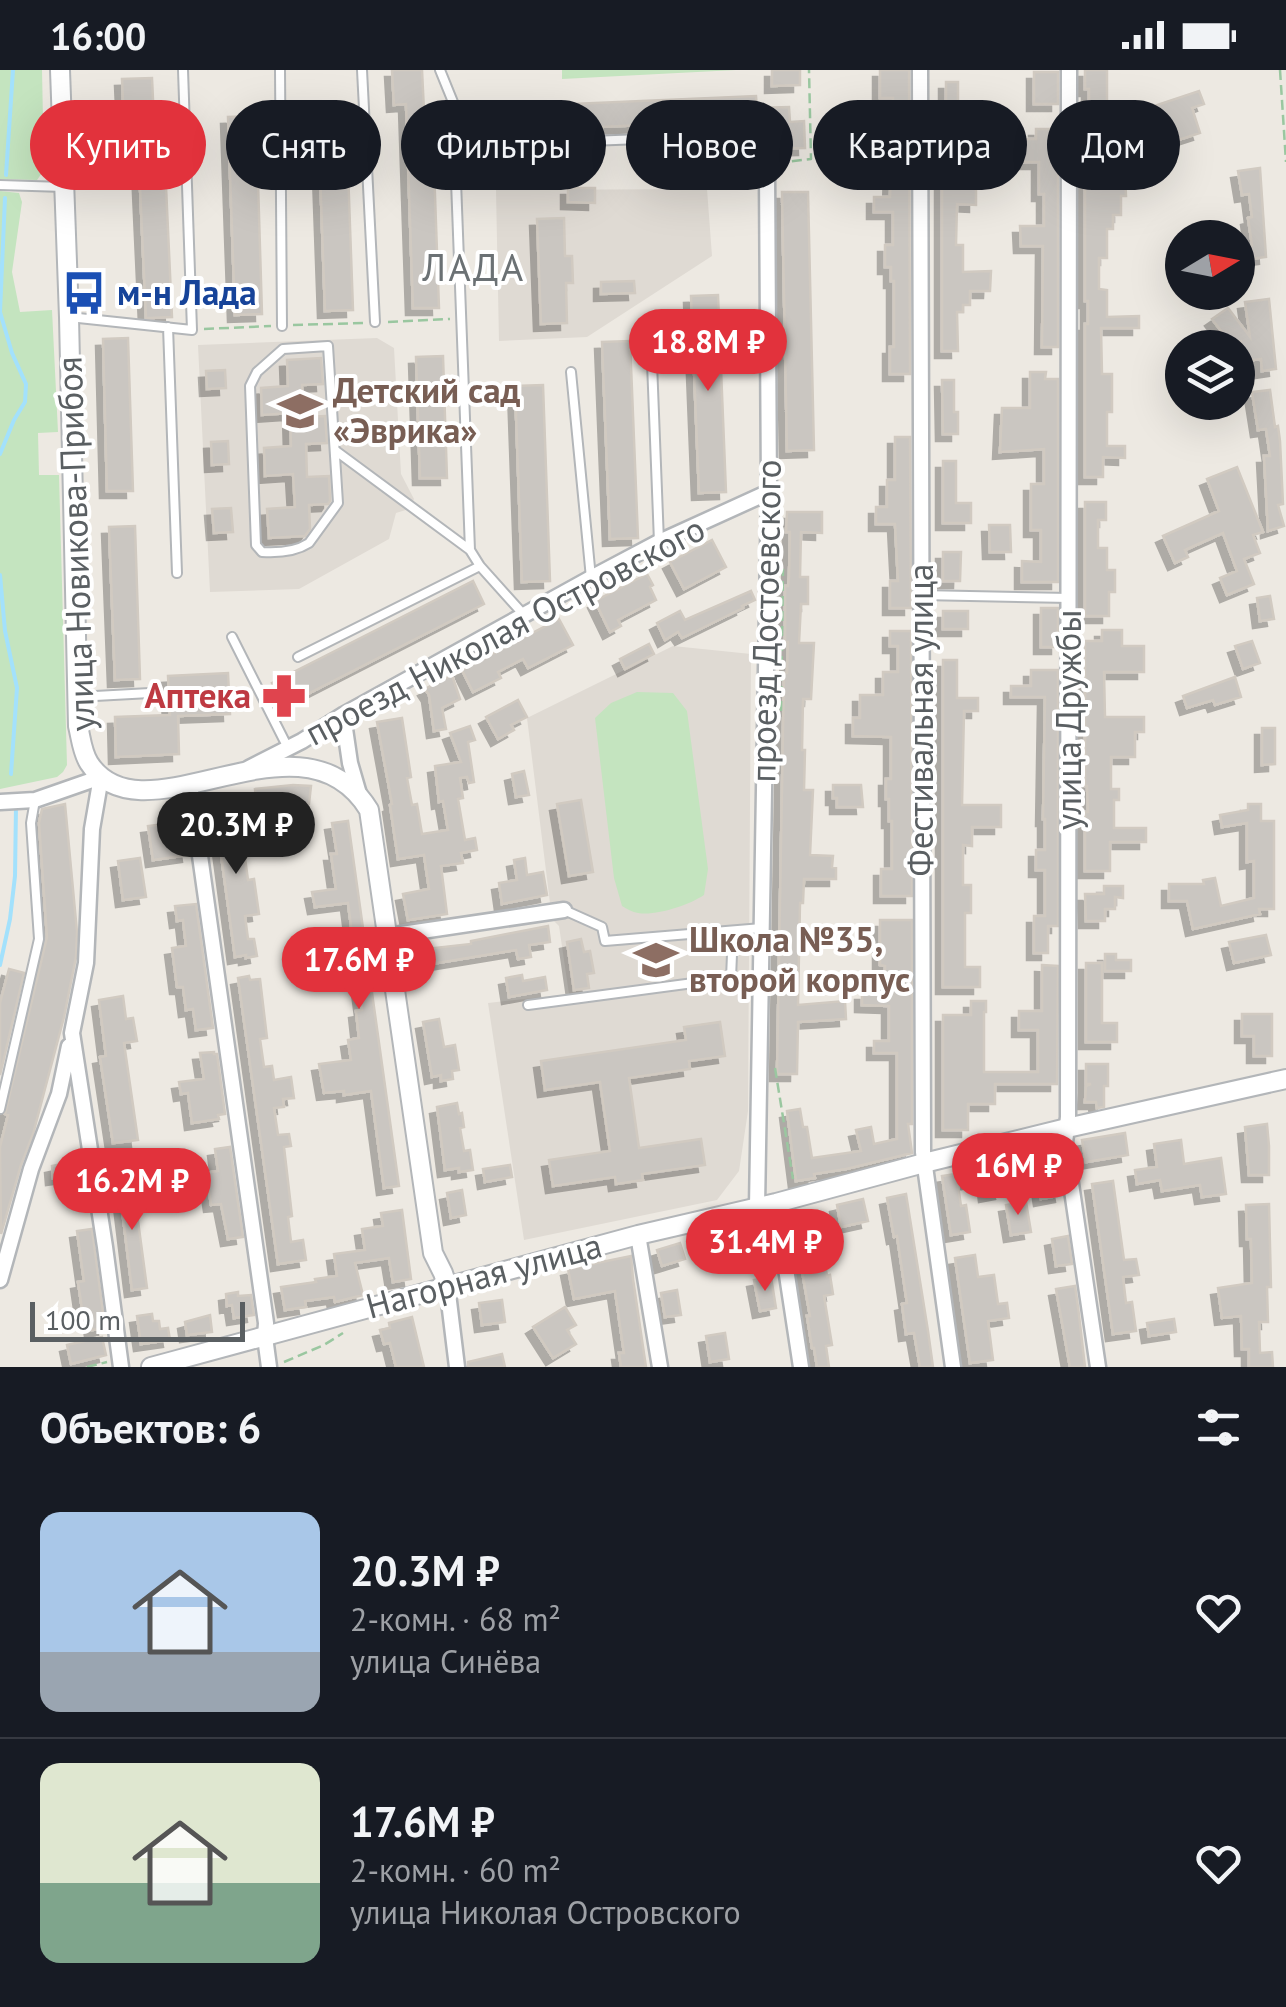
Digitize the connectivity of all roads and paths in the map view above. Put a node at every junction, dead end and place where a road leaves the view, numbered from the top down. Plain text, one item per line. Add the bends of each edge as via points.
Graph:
1 (60, 70) edge
2 (183, 70) edge
3 (280, 70) edge
4 (362, 70) edge
5 (440, 70) edge
6 (809, 70) edge
7 (920, 70) edge
8 (1069, 70) edge
9 (1282, 70) edge
10 (61, 100) edge
11 (793, 161) edge
12 (1286, 162) edge
13 (0, 185) edge
14 (30, 186) edge
15 (64, 190) edge
16 (767, 190) edge
17 (69, 316) junction
18 (461, 319) junction
19 (375, 322) junction
20 (282, 326) junction
21 (168, 327) junction
22 (192, 330) junction
23 (651, 337) dead end
24 (571, 372) dead end
25 (336, 450) junction
26 (769, 492) junction
27 (659, 542) junction
28 (470, 550) junction
29 (783, 556) dead end
30 (480, 566) junction
31 (176, 572) dead end
32 (591, 578) junction
33 (921, 595) junction
34 (1070, 598) junction
35 (524, 615) junction
36 (232, 638) dead end
37 (298, 657) dead end
38 (150, 694) dead end
39 (77, 697) junction
40 (343, 715) junction
41 (780, 726) dead end
42 (288, 748) junction
43 (242, 771) junction
44 (101, 777) junction
45 (190, 785) junction
46 (359, 794) junction
47 (35, 800) junction
48 (0, 802) edge
49 (564, 910) joint
50 (762, 928) junction
51 (733, 931) junction
52 (388, 936) junction
53 (528, 1005) dead end
54 (72, 1033) junction
55 (775, 1069) dead end
56 (1286, 1078) edge
57 (0, 1109) edge
58 (1066, 1128) junction
59 (924, 1163) junction
60 (794, 1186) dead end
61 (767, 1206) junction
62 (638, 1234) junction
63 (1, 1271) edge
64 (447, 1286) junction
65 (265, 1337) junction
66 (120, 1367) edge
67 (150, 1367) edge
68 (269, 1367) edge
69 (457, 1367) edge
70 (660, 1367) edge
71 (801, 1367) edge
72 (953, 1367) edge
73 (1098, 1367) edge

1 - 10 street, улица Новикова-Прибоя
2 - 22 lane
3 - 20 lane
4 - 19 lane
5 - 18 lane via 453,102
6 - 11 path via 811,160
7 - 33 street, Фестивальная улица
8 - 34 street, улица Дружбы
9 - 12 path
13 - 14 lane
15 - 17 street, улица Новикова-Прибоя
16 - 26 street, проезд Достоевского
17 - 21 lane
17 - 39 street, улица Новикова-Прибоя
18 - 19 path
18 - 28 lane
19 - 20 path
20 - 22 path
21 - 22 lane
21 - 31 lane
23 - 27 lane
24 - 32 lane
25 - 25 lane via 338,503 309,542 296,550 260,551 250,386 283,350 328,346
25 - 28 lane
26 - 27 street, проезд Николая Островского
26 - 50 street, проезд Достоевского
27 - 32 street, проезд Николая Островского
28 - 30 lane
29 - 41 path
30 - 35 lane
30 - 37 lane
32 - 35 street, проезд Николая Островского
33 - 34 lane
33 - 59 street, Фестивальная улица
34 - 58 street, улица Дружбы
35 - 40 street, проезд Николая Островского
36 - 42 lane
38 - 39 lane
39 - 44 street, улица Новикова-Прибоя via 84,754
40 - 42 street, проезд Николая Островского
40 - 46 street
42 - 43 street, проезд Николая Островского
43 - 45 street
43 - 46 street via 275,766 321,772
44 - 45 street via 147,791
44 - 47 street
44 - 54 street, улица Новикова-Прибоя via 86,963
45 - 65 street
46 - 52 street via 369,810
47 - 48 street
47 - 57 lane via 39,939
49 - 51 lane via 602,928 605,941
49 - 52 street
50 - 51 lane
50 - 61 street, проезд Достоевского
51 - 53 lane via 731,978
52 - 64 street via 433,1253
54 - 63 street
54 - 66 street, улица Новикова-Прибоя
55 - 60 path
56 - 58 street, Нагорная улица
58 - 59 street, Нагорная улица
58 - 73 street, улица Дружбы
59 - 61 street, Нагорная улица
59 - 72 street, Фестивальная улица
61 - 62 street, Нагорная улица
61 - 71 street, проезд Достоевского
62 - 64 street, Нагорная улица
62 - 70 street
64 - 65 street, Нагорная улица
64 - 69 street
65 - 67 street, Нагорная улица
65 - 68 street

